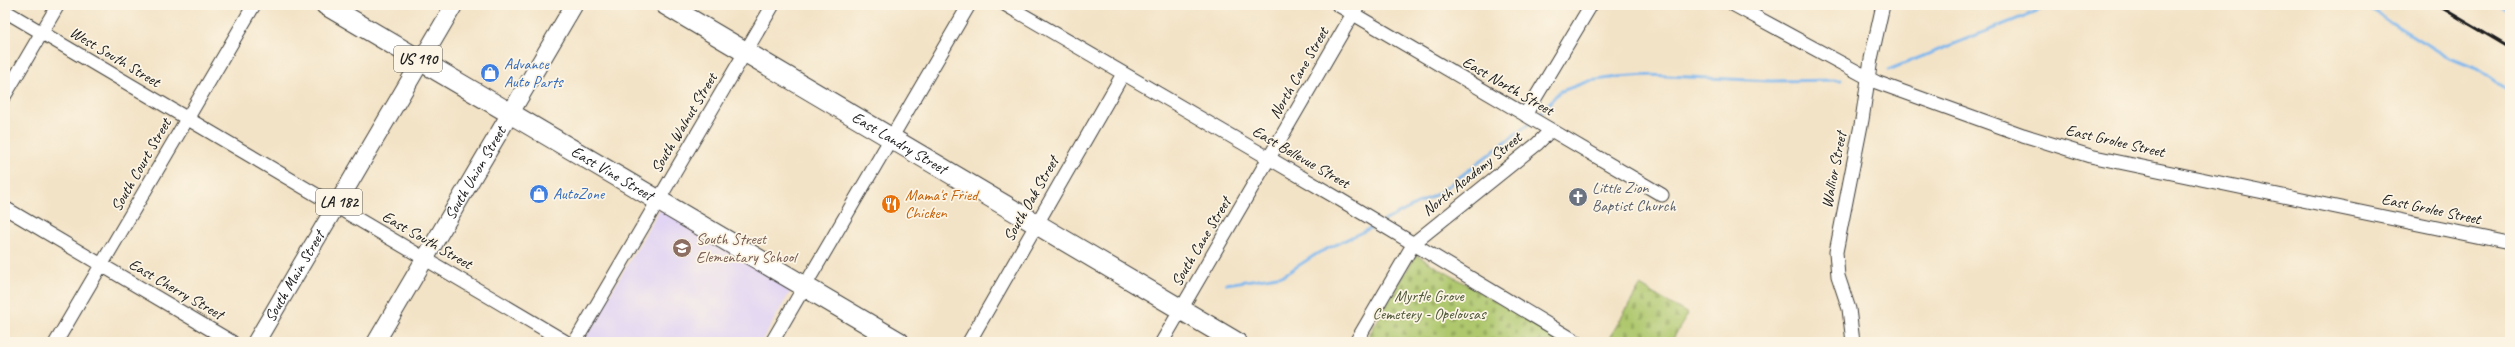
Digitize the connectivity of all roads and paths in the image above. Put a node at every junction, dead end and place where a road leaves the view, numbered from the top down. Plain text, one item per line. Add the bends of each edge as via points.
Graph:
1 (58, 5) edge
2 (254, 5) edge
3 (326, 5) edge
4 (454, 5) edge
5 (574, 5) edge
6 (666, 5) edge
7 (773, 5) edge
8 (969, 5) edge
9 (1006, 5) edge
10 (1338, 5) edge
11 (1591, 5) edge
12 (1734, 5) edge
13 (1883, 5) edge
14 (1356, 10) edge
15 (5, 11) edge
16 (42, 33) junction
17 (745, 52) junction
18 (421, 61) junction
19 (1123, 74) junction
20 (1868, 79) junction
21 (5, 95) edge
22 (511, 113) junction
23 (187, 119) junction
24 (1530, 119) junction
25 (1551, 130) junction
26 (891, 138) junction
27 (1270, 159) junction
28 (1662, 194) dead end
29 (658, 200) junction
30 (336, 206) junction
31 (5, 208) edge
32 (1035, 224) junction
33 (1414, 243) junction
34 (2510, 243) edge
35 (424, 259) junction
36 (102, 266) junction
37 (804, 286) junction
38 (1181, 309) junction
39 (56, 342) edge
40 (232, 342) edge
41 (256, 342) edge
42 (376, 342) edge
43 (566, 342) edge
44 (575, 342) edge
45 (772, 342) edge
46 (899, 342) edge
47 (969, 342) edge
48 (1162, 342) edge
49 (1236, 342) edge
50 (1356, 342) edge
51 (1577, 342) edge
52 (1853, 342) edge

1 - 16 street
2 - 23 street, South Court Street
3 - 18 highway, East Vine Street / US 190
4 - 18 main road, South Main Street / LA 182
5 - 22 main road, South Union Street
6 - 17 highway, East Landry Street
7 - 17 street, South Walnut Street
8 - 26 street
9 - 19 street, East Bellevue Street
10 - 14 street, East North Street
11 - 24 street, North Academy Street
12 - 20 street, East Grolee Street
13 - 20 street, Wallior Street
14 - 24 street, East North Street
14 - 27 street, North Cane Street
15 - 16 street, West South Street
16 - 21 street
16 - 23 street, West South Street
17 - 26 highway, East Landry Street
17 - 29 street, South Walnut Street
18 - 22 highway, East Vine Street / US 190
18 - 30 main road, South Main Street / LA 182
19 - 27 street, East Bellevue Street
19 - 32 street, South Oak Street
20 - 34 street, East Grolee Street via 2023,135 2090,156
20 - 52 street, Wallior Street via 1836,252 1838,276 1848,309
22 - 29 highway, East Vine Street / US 190
22 - 35 main road, South Union Street
23 - 30 street, East South Street
23 - 36 street, South Court Street
24 - 25 street, East North Street
25 - 28 street, East North Street
25 - 33 street, North Academy Street
26 - 32 highway, East Landry Street
26 - 37 street
27 - 33 street, East Bellevue Street
27 - 38 street, South Cane Street
29 - 37 highway, East Vine Street / US 190
29 - 44 street, South Walnut Street
30 - 35 street, East South Street
30 - 41 main road, South Main Street / LA 182
31 - 36 street, East Cherry Street
32 - 38 highway, East Landry Street
32 - 47 street, South Oak Street
33 - 50 street
33 - 51 street, East Bellevue Street
35 - 42 main road, South Union Street
35 - 43 street, East South Street
36 - 39 street, South Court Street
36 - 40 street, East Cherry Street
37 - 45 street
37 - 46 highway, East Vine Street / US 190
38 - 48 street, South Cane Street
38 - 49 highway, East Landry Street

